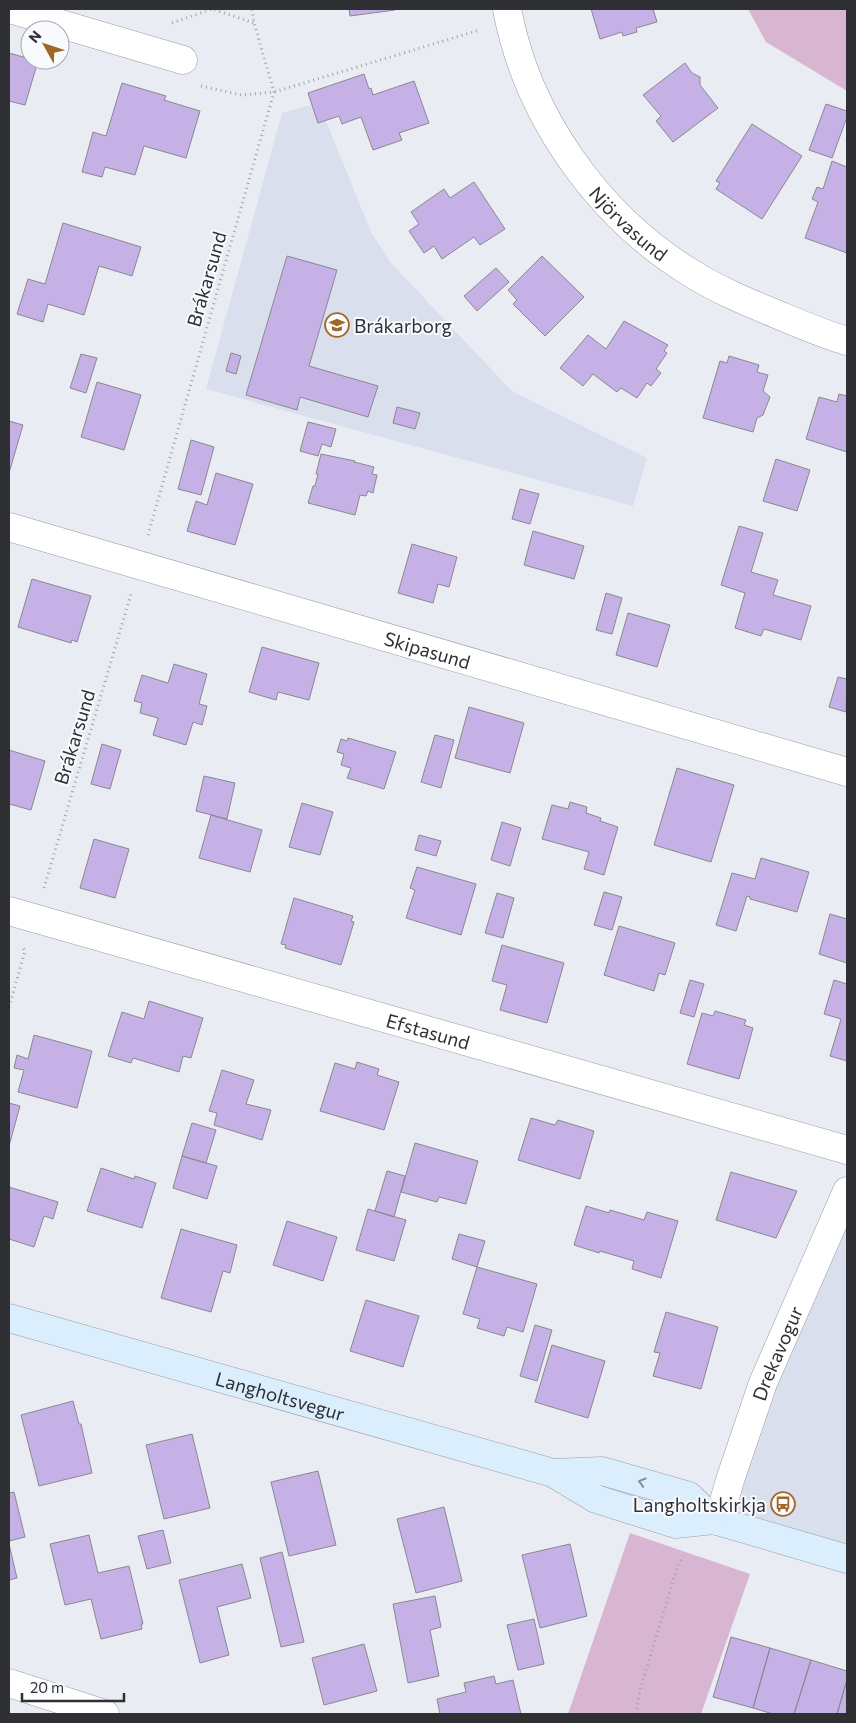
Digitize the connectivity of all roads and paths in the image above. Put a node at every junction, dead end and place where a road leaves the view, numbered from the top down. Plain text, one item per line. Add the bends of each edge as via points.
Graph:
1 (10, 9) edge
2 (252, 9) edge
3 (508, 15) edge
4 (254, 23) junction
5 (167, 25) dead end
6 (183, 60) joint
7 (274, 92) junction
8 (847, 341) edge
9 (9, 527) edge
10 (141, 538) dead end
11 (132, 592) dead end
12 (847, 772) edge
13 (36, 890) dead end
14 (9, 911) edge
15 (21, 945) dead end
16 (9, 1007) edge
17 (847, 1150) edge
18 (847, 1191) edge
19 (9, 1318) edge
20 (716, 1520) junction
21 (683, 1556) dead end
22 (847, 1559) edge
23 (9, 1683) edge
24 (104, 1714) edge
25 (636, 1714) edge

1 - 6 street
2 - 4 path
3 - 7 path
3 - 8 street, Njörvasund via 522,64 540,106 562,145 619,216 653,246 729,295
4 - 5 path via 212,9
4 - 7 path
6 - 7 path via 198,86 241,95
7 - 10 path, Brákarsund via 148,537
9 - 12 street, Skipasund
11 - 13 path, Brákarsund via 44,888
14 - 17 street, Efstasund
15 - 16 path via 25,951
18 - 20 street, Drekavogur via 763,1383
19 - 20 street, Langholtsvegur via 553,1473 596,1499 669,1522
20 - 22 street, Langholtsvegur
21 - 25 path via 640,1690
23 - 24 street

